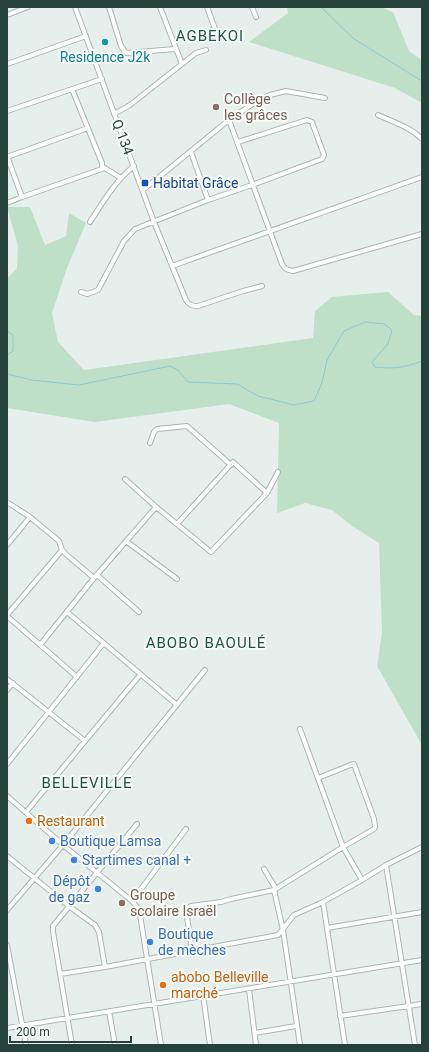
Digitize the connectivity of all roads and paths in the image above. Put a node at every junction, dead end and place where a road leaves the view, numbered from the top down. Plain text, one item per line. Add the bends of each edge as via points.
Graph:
1 (28, 7) edge
2 (75, 7) edge
3 (109, 7) edge
4 (160, 7) edge
5 (207, 7) edge
6 (252, 7) edge
7 (7, 15) edge
8 (256, 17) dead end
9 (217, 34) dead end
10 (86, 36) junction
11 (175, 49) junction
12 (206, 50) dead end
13 (7, 64) edge
14 (182, 64) junction
15 (102, 79) junction
16 (72, 89) junction
17 (325, 98) dead end
18 (7, 111) edge
19 (114, 114) junction
20 (378, 115) dead end
21 (229, 120) junction
22 (88, 128) junction
23 (422, 139) edge
24 (238, 142) junction
25 (191, 152) junction
26 (7, 157) edge
27 (134, 166) junction
28 (103, 167) junction
29 (422, 177) edge
30 (121, 178) junction
31 (252, 185) junction
32 (143, 190) junction
33 (22, 197) junction
34 (208, 200) junction
35 (7, 203) edge
36 (90, 222) dead end
37 (154, 222) junction
38 (269, 231) junction
39 (422, 234) edge
40 (172, 266) junction
41 (262, 286) dead end
42 (81, 292) dead end
43 (150, 443) dead end
44 (231, 465) junction
45 (278, 472) dead end
46 (125, 479) dead end
47 (267, 493) junction
48 (7, 503) edge
49 (156, 506) junction
50 (30, 517) junction
51 (177, 524) junction
52 (126, 541) junction
53 (7, 545) edge
54 (62, 550) junction
55 (96, 576) junction
56 (177, 579) dead end
57 (67, 612) junction
58 (138, 612) dead end
59 (7, 616) edge
60 (104, 644) junction
61 (40, 645) junction
62 (205, 670) dead end
63 (140, 675) junction
64 (77, 677) junction
65 (7, 678) edge
66 (13, 683) junction
67 (7, 690) edge
68 (177, 705) junction
69 (48, 712) junction
70 (300, 729) dead end
71 (85, 741) junction
72 (7, 764) edge
73 (318, 778) junction
74 (7, 796) edge
75 (26, 812) junction
76 (137, 824) dead end
77 (186, 830) dead end
78 (63, 845) junction
79 (343, 847) junction
80 (422, 847) edge
81 (7, 856) edge
82 (386, 865) junction
83 (264, 869) dead end
84 (97, 873) junction
85 (34, 878) junction
86 (362, 880) junction
87 (275, 889) junction
88 (132, 901) junction
89 (322, 902) junction
90 (70, 907) junction
91 (7, 910) edge
92 (422, 912) edge
93 (394, 917) junction
94 (327, 928) junction
95 (283, 930) junction
96 (7, 945) edge
97 (192, 951) junction
98 (147, 959) junction
99 (422, 960) edge
100 (402, 963) junction
101 (105, 967) junction
102 (12, 971) junction
103 (7, 972) edge
104 (60, 974) junction
105 (334, 975) junction
106 (290, 982) junction
107 (249, 988) junction
108 (203, 996) junction
109 (154, 1004) junction
110 (422, 1004) edge
111 (409, 1006) junction
112 (109, 1011) junction
113 (340, 1016) junction
114 (68, 1018) junction
115 (22, 1025) junction
116 (296, 1026) junction
117 (7, 1028) edge
118 (255, 1033) junction
119 (26, 1045) edge
120 (72, 1045) edge
121 (115, 1045) edge
122 (161, 1045) edge
123 (210, 1045) edge
124 (256, 1045) edge
125 (300, 1045) edge
126 (345, 1045) edge
127 (415, 1045) edge

1 - 7 street
2 - 10 street, Q 134
3 - 11 street via 126,52
4 - 11 street
5 - 9 street
6 - 8 street
10 - 13 street
10 - 15 street, Q 134
11 - 14 street
12 - 14 street via 196,53
14 - 19 street via 130,105
15 - 16 street
15 - 19 street, Q 134
16 - 18 street
16 - 22 street
17 - 21 street via 286,91 254,103
19 - 27 street, Q 134
20 - 23 street via 398,123
21 - 24 street
21 - 25 street
22 - 26 street
22 - 28 street
24 - 31 street
24 - 31 street via 307,120 312,122 324,152 322,159
25 - 32 street
25 - 34 street
26 - 33 street
27 - 30 street
27 - 32 street, Q 134
28 - 30 street
28 - 33 street
29 - 38 street
30 - 36 street
31 - 34 street
31 - 38 street
32 - 37 street, Q 134
33 - 35 street
34 - 37 street
37 - 40 street, Q 134
37 - 42 street via 135,229 124,241 98,290 87,294
38 - 39 street via 284,268 293,271
38 - 40 street
40 - 41 street, Q 134 via 186,300 194,306
43 - 44 street via 157,429 187,426
44 - 47 street via 233,462
44 - 51 street
45 - 47 street
46 - 49 street
47 - 51 street via 212,552
48 - 50 street
49 - 51 street
49 - 52 street
50 - 53 street
50 - 54 street via 59,541
52 - 55 street
52 - 56 street
54 - 55 street
54 - 59 street
55 - 57 street
55 - 58 street
57 - 60 street
57 - 61 street
59 - 61 street
60 - 63 street
60 - 64 street
61 - 64 street
62 - 68 street
63 - 68 street
63 - 71 street
64 - 69 street
65 - 66 street
66 - 67 street
66 - 69 street
68 - 78 street
69 - 71 street
69 - 72 street
70 - 73 street
71 - 75 street
73 - 79 street
73 - 79 street via 353,764 356,767 375,827
74 - 75 street
75 - 78 street
76 - 84 street
77 - 88 street
78 - 84 street
78 - 85 street
79 - 86 street
79 - 87 street
80 - 82 street
81 - 85 street
82 - 86 street
82 - 93 street
83 - 87 street
84 - 88 street
84 - 90 street
85 - 90 street
85 - 91 street
86 - 89 street
87 - 95 street
87 - 97 street via 188,908 186,910
88 - 98 street via 139,910
89 - 94 street
89 - 95 street via 294,916
90 - 101 street via 98,929
90 - 104 street via 53,926
92 - 93 street
93 - 94 street
93 - 100 street
94 - 105 street
95 - 97 street via 278,935
95 - 106 street
96 - 102 street
97 - 98 street
98 - 101 street
98 - 109 street
99 - 100 street
100 - 105 street
100 - 111 street
101 - 104 street
102 - 103 street
102 - 115 street
104 - 114 street
105 - 106 street
105 - 113 street
106 - 107 street
106 - 116 street
107 - 108 street
107 - 118 street
108 - 109 street
108 - 123 street
109 - 112 street
109 - 122 street
110 - 111 street
111 - 113 street
111 - 127 street
112 - 114 street
112 - 121 street
113 - 126 street
114 - 115 street
114 - 120 street
115 - 117 street
115 - 119 street
116 - 118 street
116 - 125 street
118 - 124 street

